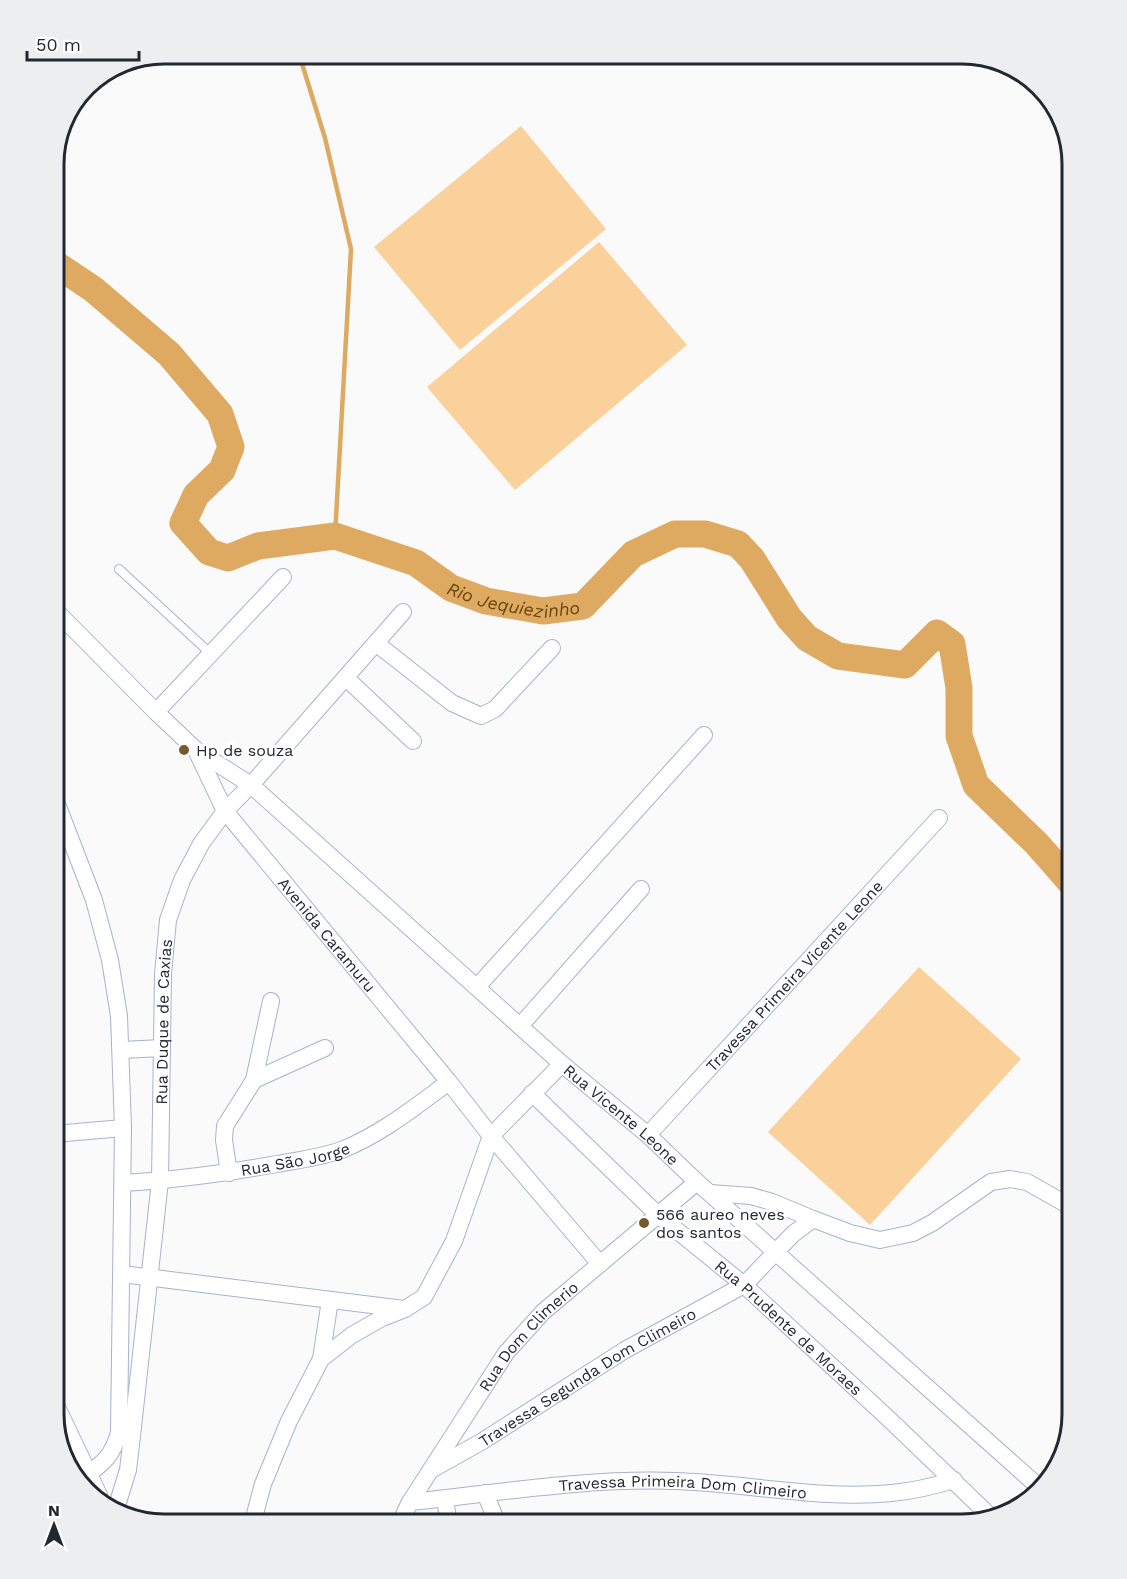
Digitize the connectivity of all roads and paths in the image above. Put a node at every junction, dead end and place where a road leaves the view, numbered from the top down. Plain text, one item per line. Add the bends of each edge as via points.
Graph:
1 (119, 569) dead end
2 (283, 577) dead end
3 (403, 612) dead end
4 (65, 620) edge
5 (377, 644) junction
6 (552, 648) dead end
7 (211, 654) junction
8 (346, 678) junction
9 (156, 712) junction
10 (704, 735) dead end
11 (413, 741) dead end
12 (196, 750) junction
13 (251, 785) junction
14 (225, 811) junction
15 (939, 818) dead end
16 (64, 823) edge
17 (640, 889) dead end
18 (477, 987) junction
19 (271, 1001) dead end
20 (520, 1026) junction
21 (162, 1048) junction
22 (325, 1048) dead end
23 (122, 1050) junction
24 (562, 1064) junction
25 (255, 1080) junction
26 (449, 1082) junction
27 (532, 1093) junction
28 (123, 1128) junction
29 (64, 1133) edge
30 (648, 1135) junction
31 (491, 1136) junction
32 (229, 1173) junction
33 (160, 1181) junction
34 (123, 1183) junction
35 (704, 1187) junction
36 (1062, 1202) edge
37 (658, 1215) junction
38 (813, 1220) junction
39 (777, 1253) junction
40 (600, 1264) junction
41 (122, 1274) junction
42 (149, 1276) junction
43 (744, 1285) junction
44 (330, 1300) junction
45 (405, 1310) junction
46 (321, 1359) junction
47 (126, 1434) junction
48 (71, 1450) edge
49 (82, 1470) edge
50 (431, 1470) junction
51 (954, 1480) junction
52 (92, 1483) edge
53 (1035, 1483) edge
54 (485, 1493) junction
55 (445, 1498) junction
56 (410, 1502) junction
57 (118, 1503) edge
58 (986, 1512) edge
59 (255, 1514) edge
60 (404, 1514) edge
61 (447, 1514) edge
62 (494, 1514) edge

1 - 7 lane
2 - 7 street
3 - 5 street, Rua Duque de Caxias
4 - 9 street, Avenida Caramuru
5 - 6 street via 452,703 481,716 495,709
5 - 8 street, Rua Duque de Caxias
7 - 9 street
8 - 11 street
8 - 13 street, Rua Duque de Caxias
9 - 12 street, Avenida Caramuru
10 - 18 street
12 - 13 street, Rua Vicente Leone
12 - 14 street, Avenida Caramuru
13 - 14 street, Rua Duque de Caxias
13 - 18 street, Rua Vicente Leone
14 - 21 street, Rua Duque de Caxias via 182,880 168,920
14 - 26 street, Avenida Caramuru
15 - 30 street, Travessa Primeira Vicente Leone
16 - 23 street, Rua Duque de Caxias via 94,900 110,960
17 - 20 street
18 - 20 street, Rua Vicente Leone
19 - 25 street
20 - 24 street, Rua Vicente Leone
21 - 23 street
21 - 33 street, Rua Duque de Caxias
22 - 25 street
23 - 28 street, Rua Duque de Caxias
24 - 27 street
24 - 30 street, Rua Vicente Leone
25 - 32 street via 225,1126
26 - 31 street, Avenida Caramuru
26 - 32 street, Rua São Jorge via 368,1138 343,1149
27 - 31 street
27 - 37 street, Rua Prudente de Moraes
28 - 29 street
28 - 34 street, Rua Duque de Caxias
30 - 35 street, Rua Vicente Leone
31 - 40 street, Avenida Caramuru
31 - 45 street via 449,1251 424,1297
32 - 33 street, Rua São Jorge
33 - 34 street, Rua São Jorge
33 - 42 street, Rua Duque de Caxias
34 - 41 street, Rua Duque de Caxias
35 - 37 street, Rua Dom Climerio
35 - 38 street via 772,1202
35 - 39 street, Rua Vicente Leone
36 - 38 street via 1027,1182 1010,1179 991,1182 913,1233 880,1240
37 - 40 street, Rua Dom Climerio
37 - 43 street, Rua Prudente de Moraes
38 - 39 street, Travessa Segunda Dom Climeiro via 793,1234
39 - 43 street, Travessa Segunda Dom Climeiro
39 - 53 street, Rua Vicente Leone
40 - 50 street, Rua Dom Climerio via 543,1312 506,1353
41 - 42 street
41 - 47 street, Rua Duque de Caxias via 119,1332
42 - 44 street
42 - 47 street, Rua Duque de Caxias via 143,1354
43 - 50 street, Travessa Segunda Dom Climeiro via 625,1350
43 - 51 street, Rua Prudente de Moraes
44 - 45 street
44 - 46 street
45 - 46 street via 352,1335
46 - 59 street via 289,1421
47 - 52 street, Rua Duque de Caxias
47 - 57 street, Rua Duque de Caxias via 128,1470
48 - 49 main road
50 - 56 street, Rua Dom Climerio
51 - 54 street, Travessa Primeira Dom Climeiro via 924,1489 880,1494 837,1495 671,1481 576,1484
51 - 58 street, Rua Prudente de Moraes
54 - 55 street, Travessa Primeira Dom Climeiro
54 - 62 street
55 - 56 street, Travessa Primeira Dom Climeiro
55 - 61 street
56 - 60 street, Rua Dom Climerio

